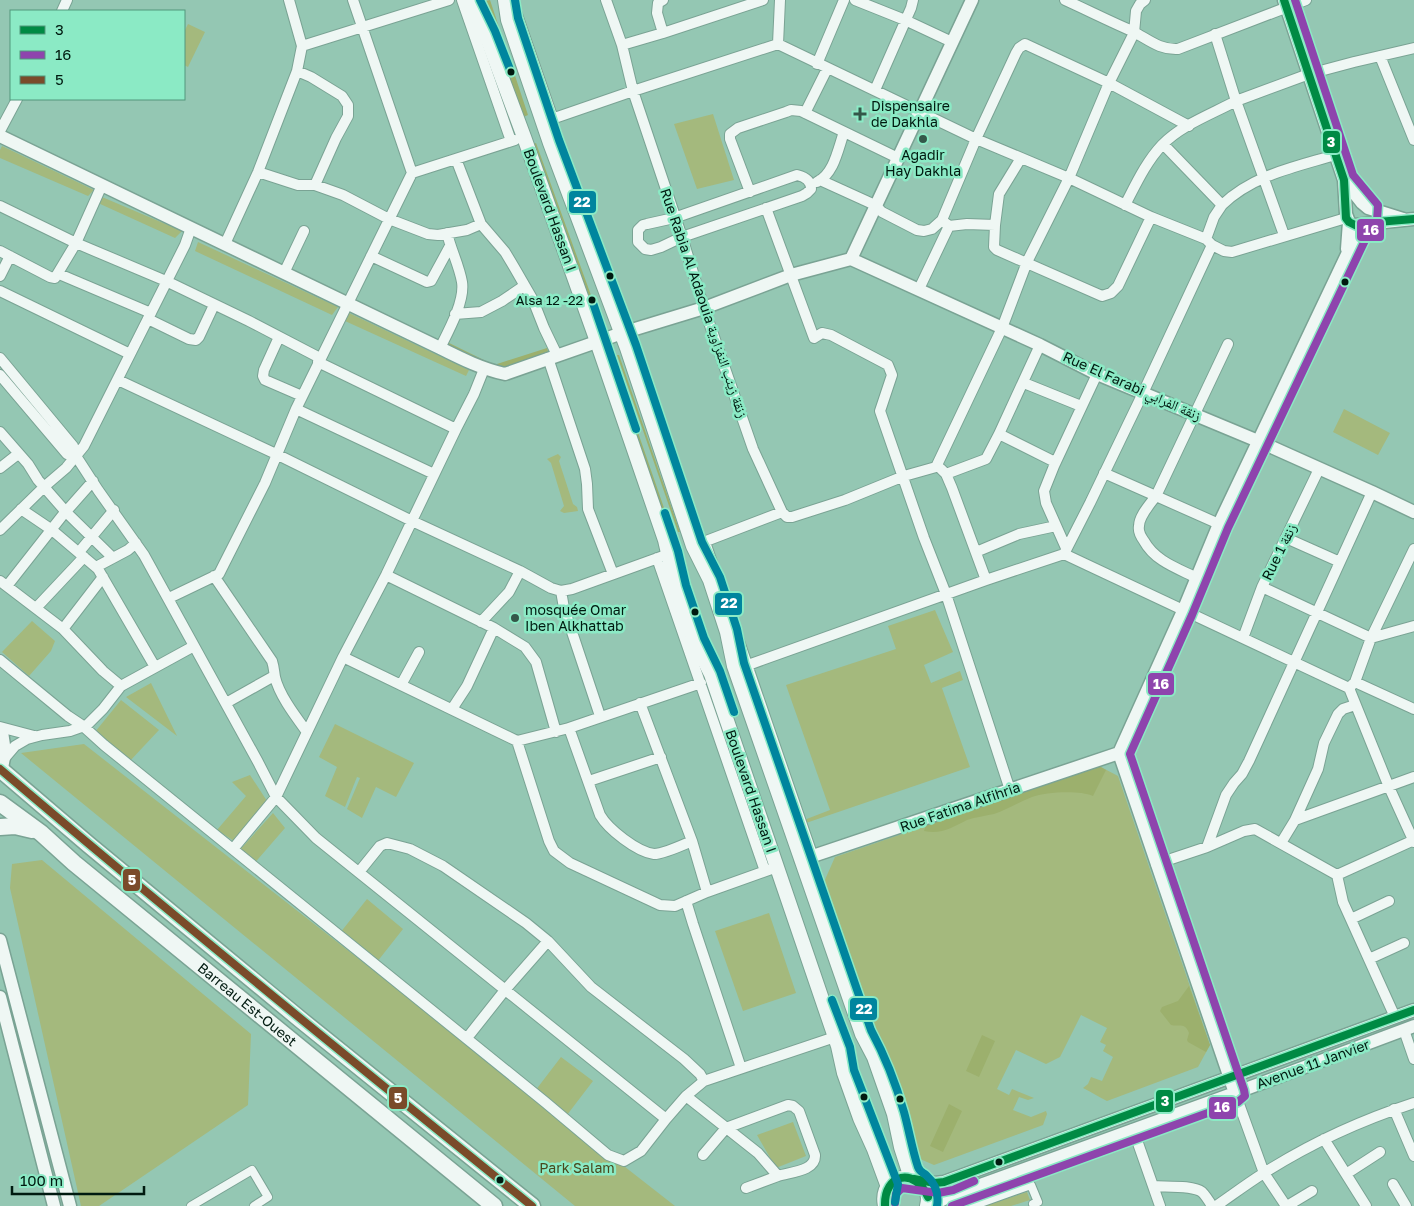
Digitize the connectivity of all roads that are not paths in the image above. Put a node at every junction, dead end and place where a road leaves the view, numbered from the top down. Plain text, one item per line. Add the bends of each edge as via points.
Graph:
1 (289, 0) edge
2 (353, 0) edge
3 (449, 0) edge
4 (462, 0) edge
5 (469, 0) edge
6 (505, 0) edge
7 (512, 0) edge
8 (606, 0) edge
9 (663, 0) edge
10 (763, 0) edge
11 (780, 0) edge
12 (844, 0) edge
13 (855, 0) edge
14 (913, 0) edge
15 (972, 0) edge
16 (1065, 0) edge
17 (1145, 0) edge
18 (1306, 0) edge
19 (1285, 4) edge
20 (905, 20) junction
21 (363, 28) junction
22 (663, 33) junction
23 (1134, 33) junction
24 (1215, 34) junction
25 (952, 42) junction
26 (622, 44) junction
27 (778, 44) junction
28 (302, 46) junction
29 (1414, 48) edge
30 (1380, 56) junction
31 (817, 64) junction
32 (826, 69) junction
33 (296, 70) junction
34 (1309, 74) junction
35 (1109, 83) junction
36 (875, 90) junction
37 (633, 91) junction
38 (16, 100) edge
39 (1236, 101) junction
40 (806, 113) junction
41 (920, 113) junction
42 (548, 121) junction
43 (1189, 126) junction
44 (0, 131) edge
45 (844, 132) junction
46 (0, 136) edge
47 (518, 139) junction
48 (976, 139) junction
49 (1414, 140) edge
50 (1163, 144) junction
51 (1335, 155) junction
52 (898, 158) junction
53 (1021, 158) junction
54 (456, 159) junction
55 (258, 172) junction
56 (412, 174) junction
57 (1069, 178) junction
58 (1263, 178) junction
59 (1344, 180) junction
60 (815, 182) junction
61 (102, 185) junction
62 (315, 185) junction
63 (750, 192) junction
64 (875, 205) junction
65 (1125, 205) junction
66 (0, 206) edge
67 (1222, 206) junction
68 (1365, 206) junction
69 (766, 208) junction
70 (1151, 217) junction
71 (674, 218) junction
72 (389, 219) junction
73 (1408, 219) edge
74 (1354, 220) junction
75 (945, 223) junction
76 (481, 224) junction
77 (995, 225) junction
78 (192, 228) junction
79 (304, 231) dead end
80 (447, 233) junction
81 (1284, 235) junction
82 (682, 237) junction
83 (1209, 242) junction
84 (76, 243) junction
85 (225, 244) junction
86 (450, 246) junction
87 (0, 251) edge
88 (10, 256) junction
89 (371, 256) junction
90 (851, 259) junction
91 (1027, 262) junction
92 (284, 273) junction
93 (59, 274) junction
94 (791, 275) junction
95 (0, 276) edge
96 (166, 281) junction
97 (524, 286) junction
98 (919, 289) junction
99 (0, 291) edge
100 (347, 303) junction
101 (214, 305) junction
102 (704, 308) junction
103 (455, 314) junction
104 (149, 316) junction
105 (1002, 328) junction
106 (622, 333) junction
107 (279, 337) junction
108 (597, 342) junction
109 (1228, 344) dead end
110 (1040, 345) junction
111 (440, 348) junction
112 (130, 354) junction
113 (553, 357) junction
114 (0, 358) edge
115 (319, 360) junction
116 (484, 368) junction
117 (1097, 374) junction
118 (0, 375) edge
119 (118, 380) junction
120 (1024, 382) junction
121 (1143, 393) junction
122 (302, 396) junction
123 (1081, 406) junction
124 (296, 408) junction
125 (1195, 414) junction
126 (456, 429) junction
127 (0, 432) edge
128 (999, 434) junction
129 (1258, 441) junction
130 (18, 454) junction
131 (276, 454) junction
132 (76, 456) junction
133 (1056, 462) junction
134 (936, 467) junction
135 (0, 468) edge
136 (1319, 469) junction
137 (1104, 473) junction
138 (434, 474) junction
139 (946, 474) junction
140 (904, 476) junction
141 (93, 481) junction
142 (45, 486) junction
143 (1372, 492) junction
144 (1156, 496) junction
145 (21, 508) junction
146 (114, 510) junction
147 (66, 512) junction
148 (782, 512) junction
149 (1414, 512) edge
150 (412, 521) junction
151 (1219, 524) junction
152 (1056, 526) junction
153 (0, 530) edge
154 (52, 530) junction
155 (92, 537) junction
156 (1286, 538) junction
157 (136, 543) junction
158 (699, 544) junction
159 (1414, 549) edge
160 (1064, 551) junction
161 (976, 552) junction
162 (81, 555) junction
163 (663, 556) junction
164 (113, 558) junction
165 (1340, 562) junction
166 (96, 567) junction
167 (520, 571) junction
168 (613, 574) junction
169 (386, 575) junction
170 (214, 576) junction
171 (103, 577) junction
172 (1197, 578) junction
173 (986, 580) junction
174 (3, 583) edge
175 (1262, 587) junction
176 (562, 591) junction
177 (946, 594) junction
178 (169, 598) junction
179 (36, 608) junction
180 (1183, 611) junction
181 (1318, 612) junction
182 (481, 622) junction
183 (1414, 626) edge
184 (494, 628) junction
185 (63, 629) junction
186 (1243, 638) junction
187 (1371, 638) junction
188 (194, 646) junction
189 (419, 652) dead end
190 (343, 657) junction
191 (0, 660) edge
192 (1295, 662) junction
193 (748, 665) junction
194 (155, 666) junction
195 (274, 676) junction
196 (700, 683) junction
197 (401, 685) junction
198 (1352, 685) junction
199 (121, 686) junction
200 (226, 703) junction
201 (640, 703) junction
202 (1355, 705) junction
203 (1414, 708) edge
204 (452, 709) junction
205 (600, 716) junction
206 (83, 726) junction
207 (0, 727) edge
208 (570, 728) junction
209 (0, 732) edge
210 (307, 732) junction
211 (556, 732) junction
212 (34, 736) junction
213 (518, 741) junction
214 (1119, 753) junction
215 (661, 758) junction
216 (1, 766) edge
217 (1414, 777) edge
218 (589, 782) junction
219 (1389, 787) junction
220 (1010, 790) junction
221 (276, 797) junction
222 (0, 803) edge
223 (1295, 820) junction
224 (0, 827) edge
225 (41, 833) junction
226 (1414, 840) edge
227 (692, 841) junction
228 (1281, 843) junction
229 (1208, 847) junction
230 (233, 849) junction
231 (807, 858) junction
232 (1156, 864) junction
233 (771, 869) junction
234 (359, 872) junction
235 (1337, 875) junction
236 (707, 892) junction
237 (686, 900) junction
238 (1388, 901) dead end
239 (1351, 919) junction
240 (0, 940) edge
241 (548, 941) junction
242 (1404, 943) dead end
243 (1369, 960) junction
244 (505, 990) junction
245 (0, 997) edge
246 (1414, 1010) edge
247 (1395, 1017) junction
248 (1409, 1028) edge
249 (835, 1037) junction
250 (467, 1038) junction
251 (1414, 1058) edge
252 (741, 1068) junction
253 (1230, 1077) junction
254 (704, 1081) junction
255 (1235, 1093) junction
256 (686, 1096) junction
257 (1414, 1103) edge
258 (1394, 1109) junction
259 (666, 1119) junction
260 (726, 1128) junction
261 (1133, 1129) junction
262 (1324, 1139) junction
263 (1380, 1152) dead end
264 (703, 1155) dead end
265 (1414, 1156) edge
266 (1264, 1173) junction
267 (1346, 1174) junction
268 (778, 1176) junction
269 (913, 1179) junction
270 (1393, 1184) dead end
271 (1153, 1186) junction
272 (888, 1187) junction
273 (746, 1188) dead end
274 (1312, 1191) dead end
275 (1033, 1204) dead end
276 (54, 1206) edge
277 (70, 1206) edge
278 (190, 1206) edge
279 (254, 1206) edge
280 (494, 1206) edge
281 (532, 1206) edge
282 (886, 1206) edge
283 (928, 1206) edge
284 (972, 1206) edge
285 (1160, 1206) edge
286 (1212, 1206) edge
287 (1216, 1206) edge
288 (1286, 1206) edge
289 (1366, 1206) edge
290 (1406, 1206) edge

1 - 28 street
2 - 21 street
3 - 21 street
4 - 47 street
5 - 47 main road, Boulevard Hassan I via 486,36
6 - 42 main road, Boulevard Hassan I via 508,20
7 - 42 street
8 - 26 street, Rue Rabia Al Adaouia زنقة زينب النفزاوية
9 - 22 street via 656,10
10 - 22 street
11 - 27 street
12 - 31 street
13 - 20 street
14 - 20 street
15 - 25 street
16 - 23 street
17 - 23 street via 1136,11
18 - 19 street
19 - 24 street
19 - 34 street
20 - 25 street
20 - 36 street
21 - 28 street
21 - 56 street
22 - 26 street
23 - 24 street via 1152,44 1170,49 1178,49
23 - 35 street
24 - 39 street
25 - 41 street
26 - 37 street, Rue Rabia Al Adaouia زنقة زينب النفزاوية
27 - 31 street
27 - 37 street
28 - 33 street
29 - 30 street
30 - 34 street
30 - 49 street
31 - 32 street
32 - 36 street
32 - 40 street
33 - 55 street
33 - 62 street via 342,96 348,105 348,116
34 - 39 street
34 - 51 street
35 - 43 street
35 - 48 street via 1022,45
35 - 57 street
36 - 41 street
37 - 42 street
37 - 71 street, Rue Rabia Al Adaouia زنقة زينب النفزاوية
38 - 44 street
39 - 43 street
39 - 58 street
40 - 45 street
40 - 63 street via 791,110 732,131 730,139
41 - 48 street
41 - 52 street
42 - 106 main road, Boulevard Hassan I
43 - 50 street
45 - 52 street
45 - 60 street via 829,173
46 - 61 street
47 - 54 street
47 - 108 main road, Boulevard Hassan I
48 - 53 street
48 - 75 street
50 - 65 street
50 - 67 street
51 - 58 street
51 - 59 street
52 - 64 street
53 - 57 street
53 - 77 street via 999,194
54 - 56 street
54 - 76 street
55 - 62 street via 298,185
55 - 85 street
56 - 72 street
57 - 65 street
57 - 91 street
58 - 67 street via 1234,193
58 - 81 street
59 - 68 street
59 - 74 street
60 - 63 street via 797,175
60 - 64 street
60 - 69 street via 807,193
61 - 78 street
61 - 84 street
62 - 72 street via 343,195
63 - 71 street
64 - 75 street via 882,212 918,230 932,229
64 - 90 street
65 - 70 street
66 - 84 street
67 - 83 street via 1214,217
68 - 73 street
68 - 74 street via 1369,216
68 - 74 street via 1354,203
69 - 82 street
69 - 94 street
70 - 83 street
70 - 91 street via 1118,286 1109,294 1098,295
71 - 82 street, Rue Rabia Al Adaouia زنقة زينب النفزاوية
71 - 82 street via 643,225 638,230 638,242 651,250
72 - 80 street via 428,234
72 - 89 street
73 - 74 street
74 - 81 street
74 - 129 street via 1346,256
75 - 77 street
75 - 98 street
76 - 80 street
76 - 97 street via 505,252
77 - 91 street via 995,248
78 - 85 street
78 - 96 street
79 - 92 street
80 - 86 street
81 - 83 street via 1232,252
82 - 102 street, Rue Rabia Al Adaouia زنقة زينب النفزاوية
83 - 121 street
84 - 93 street
84 - 96 street
85 - 92 street
86 - 89 street via 431,281 427,282
86 - 103 street via 462,284
87 - 88 street
88 - 93 street via 54,278
88 - 95 street
89 - 100 street
90 - 94 street
90 - 98 street, Rue El Farabi زنقة الفرابي
91 - 105 street
92 - 100 street
93 - 104 street
94 - 102 street
94 - 140 street via 814,338 822,333 837,338 888,365 891,370 880,411
96 - 101 street
96 - 104 street
97 - 103 street via 481,312
97 - 113 street via 533,300
98 - 105 street, Rue El Farabi زنقة الفرابي
99 - 112 street
100 - 111 street
100 - 115 street
101 - 104 street via 196,340
101 - 107 street
102 - 106 street
102 - 148 street, Rue Rabia Al Adaouia زنقة زينب النفزاوية via 753,449
103 - 111 street
104 - 112 street
105 - 110 street, Rue El Farabi زنقة الفرابي
105 - 134 street
106 - 108 street
106 - 158 main road, Boulevard Hassan I
107 - 115 street
107 - 122 street via 262,376
108 - 113 street
108 - 163 main road, Boulevard Hassan I
109 - 125 street
110 - 117 street, Rue El Farabi زنقة الفرابي
110 - 120 street
111 - 116 street
112 - 119 street
113 - 116 street via 505,374
113 - 168 street via 584,468 588,509
114 - 132 street via 74,446
115 - 122 street
115 - 126 street
116 - 126 street
117 - 121 street, Rue El Farabi زنقة الفرابي
117 - 123 street
118 - 132 street via 67,454
119 - 131 street
119 - 132 street
120 - 123 street
120 - 128 street
121 - 125 street, Rue El Farabi زنقة الفرابي
121 - 137 street
122 - 124 street
123 - 133 street
124 - 131 street
124 - 138 street
125 - 129 street, Rue El Farabi زنقة الفرابي
125 - 144 street
126 - 138 street
127 - 130 street
128 - 133 street
128 - 139 street via 986,459
129 - 136 street, Rue El Farabi زنقة الفرابي
129 - 151 street
130 - 135 street
130 - 142 street
131 - 150 street
131 - 170 street via 223,566
132 - 141 street
132 - 142 street
133 - 152 street via 1044,491
134 - 139 street
134 - 140 street
136 - 143 street, Rue El Farabi زنقة الفرابي
136 - 156 street, Rue 1 زنقة
137 - 144 street
137 - 160 street
138 - 150 street
139 - 161 street
140 - 148 street via 792,517
140 - 177 street
141 - 146 street
141 - 147 street
142 - 145 street
142 - 147 street
143 - 149 street, Rue El Farabi زنقة الفرابي
143 - 165 street
144 - 151 street
144 - 172 street via 1138,526 1140,535 1151,552
145 - 153 street
145 - 154 street
146 - 155 street
146 - 157 street
147 - 154 street
147 - 155 street
148 - 158 street
150 - 167 street
150 - 169 street
151 - 172 street
152 - 160 street
152 - 161 street via 1019,534
154 - 162 street
154 - 174 street
155 - 162 street
155 - 164 street
156 - 165 street
156 - 175 street, Rue 1 زنقة
157 - 164 street
157 - 178 street
158 - 193 street
158 - 231 main road, Boulevard Hassan I via 728,636 734,666
159 - 187 street
160 - 173 street
160 - 180 street
161 - 173 street
162 - 166 street
162 - 179 street
163 - 168 street
163 - 196 street
163 - 233 main road, Boulevard Hassan I via 698,649 711,674
164 - 166 street
165 - 181 street
166 - 171 street
167 - 176 street
167 - 182 street via 509,592
168 - 176 street
169 - 182 street
169 - 190 street
170 - 178 street
170 - 195 street via 272,661
171 - 185 street
171 - 194 street
172 - 180 street
173 - 177 street
174 - 179 street
175 - 181 street
175 - 186 street, Rue 1 زنقة
176 - 205 street via 564,608
177 - 193 street
177 - 220 street
178 - 188 street
179 - 185 street
180 - 186 street
180 - 214 street
181 - 187 street
181 - 192 street
182 - 184 street
183 - 187 street
184 - 204 street via 467,686
184 - 211 street via 524,648 536,662
185 - 199 street
186 - 192 street
187 - 198 street
188 - 194 street
188 - 200 street
189 - 197 street
190 - 197 street
190 - 210 street
191 - 206 street
192 - 198 street
192 - 229 street via 1250,761 1226,795
193 - 231 street
194 - 199 street
195 - 200 street
195 - 210 street
196 - 201 street
196 - 233 street
197 - 204 street
198 - 202 street
198 - 203 street
199 - 206 street via 95,718
200 - 221 street
201 - 205 street
201 - 215 street
202 - 219 street
202 - 223 street via 1338,714
204 - 213 street
205 - 208 street
206 - 212 street
206 - 230 street
207 - 212 street
208 - 211 street
208 - 218 street
209 - 216 main road via 3,743
210 - 221 street
211 - 213 street
212 - 216 street via 15,746
213 - 237 street via 554,851 570,863 649,901 674,906
214 - 220 street, Rue Fatima Alfihria
214 - 232 street
215 - 218 street
215 - 227 street
216 - 281 main road, Barreau Est-Ouest via 97,852
217 - 219 street
218 - 227 street via 604,822 630,843 653,854
219 - 223 street
219 - 226 street
220 - 231 street, Rue Fatima Alfihria
221 - 230 street
221 - 234 street via 316,838
222 - 225 main road, Barreau Est-Ouest
223 - 228 street
224 - 225 main road via 15,826
225 - 280 main road, Barreau Est-Ouest
226 - 235 street
227 - 236 street
228 - 229 street via 1252,829
228 - 235 street
229 - 232 street
230 - 250 street
231 - 269 main road, Boulevard Hassan I via 862,1034 874,1057
232 - 253 street
233 - 236 street
233 - 249 main road, Boulevard Hassan I
234 - 241 street via 383,843 410,849 473,886
234 - 244 street
235 - 239 street via 1341,897
236 - 237 street
237 - 252 street
238 - 239 street
239 - 243 street
240 - 277 street
241 - 244 street
241 - 254 street via 591,986 684,1059
242 - 243 street
243 - 247 street
244 - 250 street
244 - 259 street
245 - 276 street
246 - 247 street, Avenue 11 Janvier
247 - 253 street, Avenue 11 Janvier
248 - 251 street
248 - 255 street, Avenue 11 Janvier
249 - 252 street
249 - 272 main road, Boulevard Hassan I via 844,1073
250 - 259 street via 608,1156 624,1161 638,1153
252 - 254 street
253 - 255 street
253 - 269 street, Avenue 11 Janvier via 944,1182 935,1184
254 - 256 street
255 - 261 street, Avenue 11 Janvier
255 - 266 street
256 - 259 street
256 - 260 street
257 - 258 street
258 - 262 street
258 - 265 street
260 - 264 street
260 - 268 street via 765,1159
260 - 268 street via 784,1106 796,1108 816,1160 811,1167
261 - 271 street
261 - 283 street, Avenue 11 Janvier
262 - 266 street
262 - 267 street
263 - 267 street
266 - 287 street
266 - 288 street
267 - 289 street
268 - 273 street
269 - 272 main road via 898,1179
269 - 283 main road, Boulevard Hassan I via 924,1186
270 - 290 street
271 - 285 street
271 - 286 street via 1200,1191
272 - 282 main road via 884,1198
274 - 288 street
275 - 284 street via 1038,1202 1031,1185
278 - 279 street via 252,1170 268,1197

